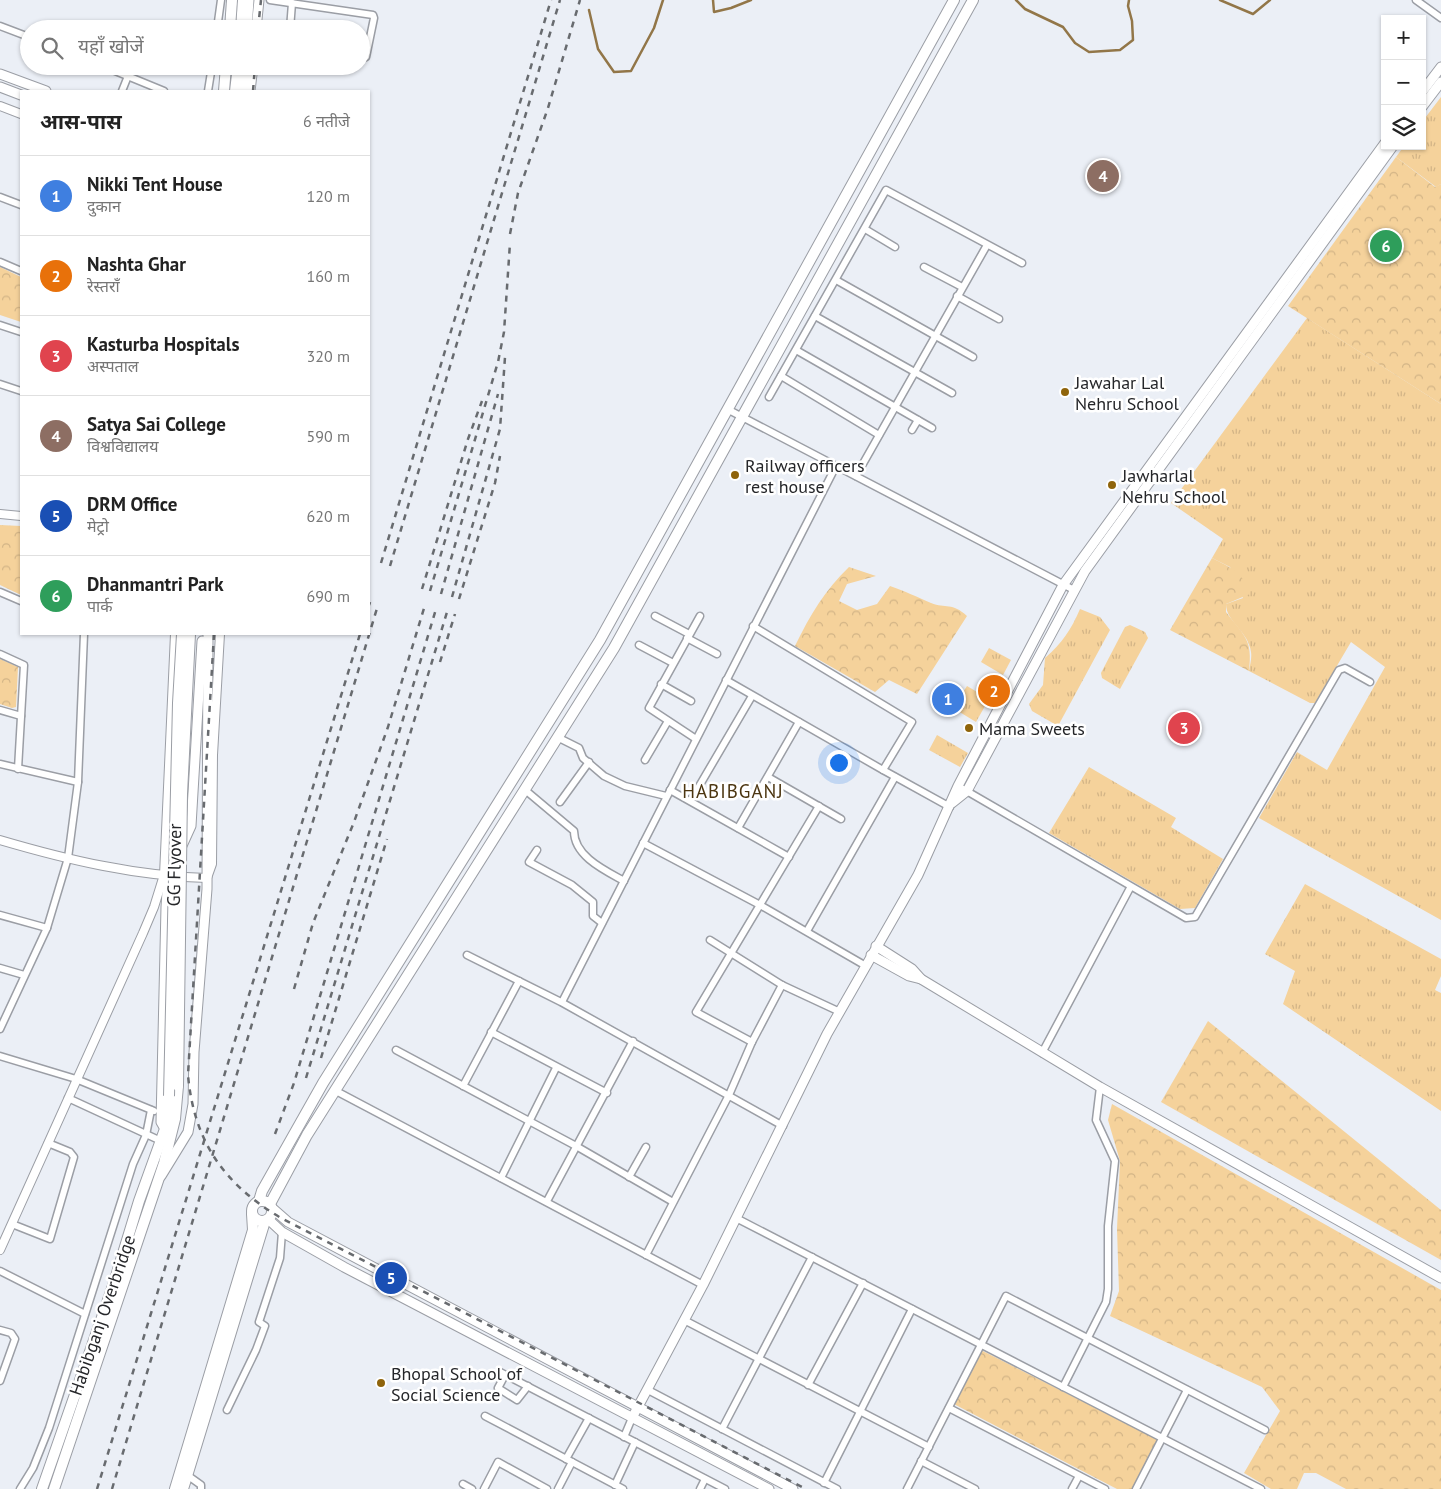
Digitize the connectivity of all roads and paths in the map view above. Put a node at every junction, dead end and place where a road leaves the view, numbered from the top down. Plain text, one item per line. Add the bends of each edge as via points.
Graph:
1 (220, 0) edge
2 (232, 0) edge
3 (243, 0) edge
4 (249, 0) edge
5 (259, 0) edge
6 (270, 0) edge
7 (954, 0) edge
8 (972, 0) edge
9 (1416, 0) edge
10 (292, 4) junction
11 (1441, 18) edge
12 (218, 20) edge
13 (231, 20) edge
14 (242, 20) edge
15 (248, 20) edge
16 (257, 20) edge
17 (291, 20) edge
18 (0, 26) edge
19 (20, 34) edge
20 (370, 38) edge
21 (1441, 67) edge
22 (0, 74) edge
23 (211, 75) edge
24 (225, 75) edge
25 (237, 75) edge
26 (244, 75) edge
27 (252, 75) edge
28 (128, 76) joint
29 (1441, 82) edge
30 (0, 87) edge
31 (1426, 87) edge
32 (43, 90) edge
33 (122, 90) edge
34 (162, 90) edge
35 (208, 90) edge
36 (224, 90) edge
37 (236, 90) edge
38 (243, 90) edge
39 (250, 90) edge
40 (20, 95) edge
41 (1424, 105) edge
42 (0, 106) edge
43 (20, 114) edge
44 (1381, 150) edge
45 (1390, 150) edge
46 (0, 197) edge
47 (20, 205) edge
48 (1330, 226) junction
49 (865, 229) junction
50 (986, 245) junction
51 (895, 247) dead end
52 (0, 262) edge
53 (1022, 263) dead end
54 (924, 267) dead end
55 (20, 271) edge
56 (836, 280) junction
57 (962, 287) junction
58 (957, 296) junction
59 (815, 316) junction
60 (1264, 316) junction
61 (999, 319) dead end
62 (0, 325) edge
63 (20, 332) edge
64 (935, 336) junction
65 (796, 350) junction
66 (973, 357) dead end
67 (914, 372) junction
68 (781, 376) junction
69 (0, 384) edge
70 (20, 391) edge
71 (952, 393) dead end
72 (769, 397) dead end
73 (894, 407) junction
74 (727, 409) junction
75 (741, 416) junction
76 (918, 420) junction
77 (932, 428) dead end
78 (912, 430) dead end
79 (880, 435) junction
80 (836, 466) junction
81 (856, 476) junction
82 (0, 514) edge
83 (20, 516) edge
84 (1062, 585) junction
85 (1074, 590) junction
86 (0, 592) edge
87 (20, 602) edge
88 (655, 616) dead end
89 (700, 616) dead end
90 (754, 626) junction
91 (84, 635) edge
92 (175, 635) edge
93 (182, 635) edge
94 (190, 635) edge
95 (202, 635) edge
96 (208, 635) edge
97 (220, 635) edge
98 (688, 636) junction
99 (639, 645) dead end
100 (0, 654) edge
101 (717, 654) dead end
102 (673, 663) junction
103 (726, 680) junction
104 (1370, 682) dead end
105 (661, 684) junction
106 (1006, 695) junction
107 (752, 696) junction
108 (691, 701) dead end
109 (1017, 701) junction
110 (0, 710) edge
111 (21, 716) junction
112 (668, 721) junction
113 (799, 722) junction
114 (558, 737) junction
115 (696, 739) junction
116 (645, 760) dead end
117 (589, 762) junction
118 (0, 764) edge
119 (18, 769) junction
120 (882, 770) junction
121 (768, 777) junction
122 (895, 777) junction
123 (78, 782) junction
124 (958, 786) junction
125 (524, 789) junction
126 (670, 790) junction
127 (967, 791) junction
128 (666, 796) junction
129 (691, 800) junction
130 (560, 802) dead end
131 (951, 805) junction
132 (819, 806) junction
133 (841, 819) dead end
134 (738, 828) junction
135 (0, 840) edge
136 (642, 843) junction
137 (537, 850) dead end
138 (789, 857) junction
139 (67, 860) junction
140 (166, 876) junction
141 (207, 878) junction
142 (624, 881) junction
143 (1130, 888) junction
144 (760, 905) junction
145 (0, 916) edge
146 (602, 923) junction
147 (47, 928) junction
148 (807, 931) junction
149 (710, 940) dead end
150 (412, 941) junction
151 (425, 950) junction
152 (874, 951) junction
153 (732, 954) junction
154 (467, 955) dead end
155 (866, 966) junction
156 (0, 968) edge
157 (24, 975) junction
158 (519, 981) junction
159 (782, 985) junction
160 (562, 1002) junction
161 (840, 1012) junction
162 (0, 1029) edge
163 (491, 1032) junction
164 (752, 1042) junction
165 (638, 1044) junction
166 (396, 1050) dead end
167 (1042, 1053) junction
168 (0, 1056) edge
169 (556, 1068) junction
170 (76, 1079) junction
171 (463, 1086) junction
172 (1100, 1087) junction
173 (336, 1091) junction
174 (607, 1093) junction
175 (729, 1095) junction
176 (68, 1098) junction
177 (151, 1110) junction
178 (161, 1114) junction
179 (529, 1121) junction
180 (783, 1126) junction
181 (165, 1129) junction
182 (146, 1135) junction
183 (161, 1140) junction
184 (48, 1143) junction
185 (576, 1146) junction
186 (646, 1147) dead end
187 (167, 1154) joint
188 (629, 1177) junction
189 (501, 1178) junction
190 (157, 1183) junction
191 (259, 1201) junction
192 (547, 1202) junction
193 (674, 1202) junction
194 (271, 1206) junction
195 (252, 1214) junction
196 (736, 1218) junction
197 (267, 1220) junction
198 (12, 1224) junction
199 (282, 1232) junction
200 (0, 1250) edge
201 (646, 1255) junction
202 (812, 1257) junction
203 (0, 1271) edge
204 (1441, 1278) edge
205 (863, 1283) junction
206 (703, 1285) junction
207 (912, 1310) junction
208 (85, 1314) junction
209 (684, 1320) junction
210 (0, 1330) edge
211 (1087, 1338) junction
212 (100, 1339) junction
213 (981, 1344) junction
214 (758, 1359) junction
215 (0, 1381) edge
216 (808, 1385) junction
217 (528, 1386) junction
218 (1064, 1387) junction
219 (648, 1390) junction
220 (1187, 1390) junction
221 (639, 1408) junction
222 (949, 1408) junction
223 (227, 1410) dead end
224 (860, 1412) junction
225 (485, 1416) dead end
226 (589, 1418) junction
227 (632, 1418) junction
228 (722, 1429) junction
229 (1265, 1430) dead end
230 (624, 1437) junction
231 (1163, 1438) junction
232 (635, 1442) junction
233 (929, 1447) junction
234 (569, 1460) junction
235 (921, 1461) junction
236 (188, 1475) junction
237 (1079, 1476) junction
238 (706, 1479) junction
239 (824, 1483) junction
240 (463, 1484) dead end
241 (612, 1485) edge
242 (1256, 1488) edge
243 (20, 1489) edge
244 (42, 1489) edge
245 (54, 1489) edge
246 (175, 1489) edge
247 (183, 1489) edge
248 (200, 1489) edge
249 (472, 1489) edge
250 (484, 1489) edge
251 (547, 1489) edge
252 (558, 1489) edge
253 (624, 1489) edge
254 (700, 1489) edge
255 (725, 1489) edge
256 (769, 1489) edge
257 (794, 1489) edge
258 (836, 1489) edge
259 (907, 1489) edge
260 (975, 1489) edge
261 (1072, 1489) edge
262 (1104, 1489) edge
263 (1136, 1489) edge

1 - 12 street
2 - 13 main road
3 - 14 main road
4 - 15 main road
5 - 16 main road
6 - 10 street
7 - 74 main road
8 - 75 main road
9 - 11 street
10 - 17 street
10 - 20 street via 373,14
18 - 19 street
21 - 31 main road
22 - 32 main road
23 - 35 street
24 - 36 main road
25 - 37 main road
26 - 38 main road
27 - 39 main road
28 - 33 street
28 - 34 street
29 - 41 main road
30 - 40 main road
42 - 43 street
44 - 48 main road
45 - 48 main road
46 - 47 street
48 - 60 main road
49 - 50 street via 886,190
49 - 51 street
49 - 56 street
50 - 53 street
50 - 57 street
52 - 55 street
54 - 57 street
56 - 59 street
56 - 64 street
57 - 58 street
58 - 61 street
58 - 64 street
59 - 65 street
59 - 67 street
60 - 84 main road
60 - 85 main road
62 - 63 street
64 - 66 street
64 - 67 street
65 - 68 street
65 - 73 street
67 - 71 street
67 - 73 street
68 - 72 street
68 - 79 street
69 - 70 street
73 - 76 street
73 - 79 street
74 - 75 street
74 - 150 main road via 600,640
75 - 80 street
75 - 114 main road via 614,648
76 - 77 street
76 - 78 street
79 - 81 street
80 - 81 street
80 - 90 street
81 - 84 street
82 - 83 street
84 - 85 street
84 - 106 main road
85 - 109 main road
86 - 87 street
88 - 98 street
89 - 98 street
90 - 103 street
90 - 120 street via 912,722
91 - 123 street
92 - 140 street
93 - 181 main road, GG Flyover, bridge via 169,1096
94 - 187 main road, GG Flyover, bridge via 182,794 178,1086
95 - 140 main road via 191,826
96 - 141 main road
97 - 141 street via 213,755 212,864
98 - 101 street
98 - 102 street
99 - 102 street
100 - 111 street via 24,665
102 - 105 street
103 - 107 street
103 - 115 street
104 - 143 street via 1345,668 1339,670 1195,917 1186,918
105 - 108 street
105 - 112 street via 649,708
106 - 109 main road
106 - 124 main road
107 - 113 street
107 - 129 street
109 - 127 main road
110 - 111 street
111 - 119 street
112 - 115 street
112 - 116 street
113 - 120 street
113 - 121 street
114 - 117 street via 578,748
114 - 125 main road
115 - 126 street
117 - 128 street via 604,776 625,786
117 - 130 street
118 - 119 street
119 - 123 street
120 - 122 street
121 - 132 street
121 - 134 street
122 - 131 street
122 - 148 street
123 - 139 street
124 - 127 street
124 - 131 main road
125 - 142 street via 574,831 574,840 582,852
125 - 151 main road
126 - 128 street
126 - 129 street
127 - 131 main road
127 - 143 street
128 - 136 street
129 - 134 street
131 - 152 main road via 918,875
132 - 133 street
132 - 138 street
134 - 138 street
135 - 139 street
136 - 142 street
136 - 144 street
137 - 146 street via 529,862 572,885 593,902 593,916
138 - 144 street
139 - 140 street
139 - 147 street
140 - 141 street
140 - 170 street
140 - 178 main road
141 - 190 main road via 193,1104 188,1132
142 - 146 street
143 - 167 street
144 - 148 street
144 - 153 street
145 - 147 street
146 - 160 street
147 - 157 street
148 - 155 street
149 - 153 street
150 - 151 main road
150 - 191 main road via 323,1083
151 - 173 main road
152 - 155 main road
152 - 167 main road via 909,976 922,980
153 - 159 street
153 - 164 street via 696,1012
154 - 158 street
155 - 161 main road
156 - 157 street
157 - 162 street
158 - 160 street
158 - 163 street
159 - 161 street
159 - 164 street
160 - 165 street
161 - 180 main road
163 - 169 street
163 - 171 street
164 - 175 street
165 - 174 street
165 - 175 street
166 - 171 street
167 - 172 main road
168 - 170 street
169 - 174 street
169 - 179 street
170 - 176 street
170 - 177 street
171 - 179 street
172 - 204 main road
172 - 211 street via 1096,1120 1115,1161 1108,1226 1106,1302
173 - 189 street
173 - 194 main road via 307,1135
174 - 185 street
175 - 180 street
175 - 193 street
176 - 182 street
176 - 184 street
177 - 178 street
177 - 182 street
178 - 181 main road
179 - 185 street
179 - 189 street
180 - 196 main road
181 - 183 main road, Habibganj Overbridge
182 - 183 street
182 - 208 street
183 - 212 main road, Habibganj Overbridge
184 - 198 street
184 - 198 street via 70,1152 74,1157 50,1240
185 - 188 street
185 - 192 street
186 - 188 street
187 - 190 main road, Habibganj Overbridge
188 - 193 street
189 - 192 street
190 - 212 main road, Habibganj Overbridge
191 - 194 main road
191 - 195 main road via 254,1204
192 - 201 street
193 - 201 street
194 - 197 main road via 272,1214
194 - 221 main road via 288,1222
195 - 197 main road via 259,1220
195 - 246 main road via 253,1230
196 - 202 street
196 - 206 main road
197 - 199 main road
197 - 236 main road
198 - 200 street
199 - 223 street via 280,1258 259,1322 265,1326
199 - 227 main road
201 - 206 street
202 - 205 street
202 - 214 street
203 - 208 street
205 - 207 street
205 - 216 street
206 - 209 main road
207 - 213 street
207 - 224 street
208 - 243 street via 49,1428
209 - 214 street
209 - 219 main road
210 - 215 street via 11,1333 15,1341
211 - 213 street via 1006,1296
211 - 218 street
211 - 220 street
212 - 244 main road, Habibganj Overbridge
212 - 245 main road, Habibganj Overbridge
213 - 218 street
213 - 222 street
214 - 216 street
214 - 228 street
216 - 224 street
217 - 217 street via 503,1374 498,1388 517,1400
217 - 226 street
218 - 231 street
219 - 221 main road
219 - 228 street
220 - 229 street
220 - 231 street
221 - 227 main road
221 - 257 main road
222 - 233 street
222 - 237 street
224 - 233 street
224 - 239 street
225 - 234 street
226 - 230 street
226 - 234 street
227 - 230 street
227 - 256 main road
228 - 239 street
230 - 232 street
231 - 242 street
231 - 263 street
232 - 238 street
232 - 241 street
233 - 235 street
234 - 241 street
234 - 252 street
235 - 259 street
235 - 260 street
236 - 247 main road
236 - 248 street via 201,1485
237 - 261 street
237 - 262 street
238 - 254 street
238 - 255 street
239 - 258 street
240 - 249 street
241 - 253 street
250 - 251 street via 498,1462

